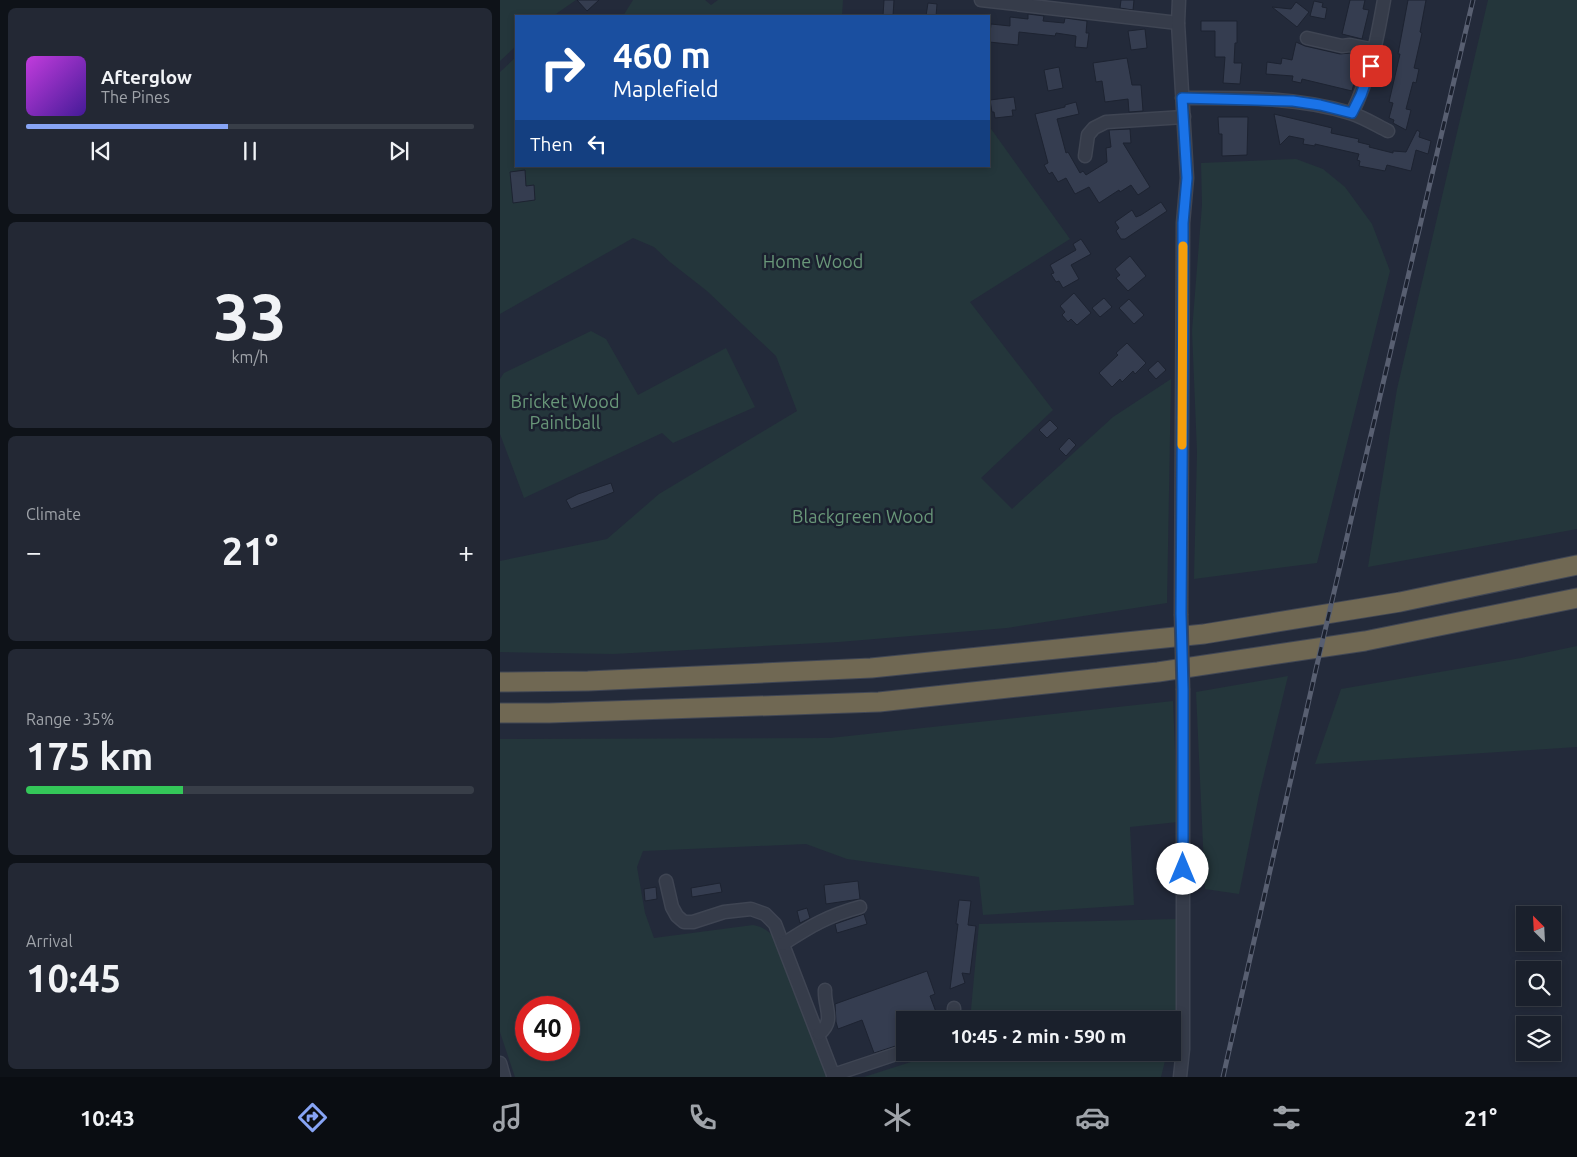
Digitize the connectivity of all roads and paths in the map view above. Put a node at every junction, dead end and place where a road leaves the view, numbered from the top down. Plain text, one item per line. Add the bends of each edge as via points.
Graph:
1 (981, 0) edge
2 (1179, 0) edge
3 (1384, 0) edge
4 (1178, 23) junction
5 (1306, 38) dead end
6 (1375, 50) junction
7 (1182, 98) junction
8 (1352, 113) junction
9 (1184, 116) junction
10 (1388, 132) dead end
11 (1085, 156) dead end
12 (1577, 565) edge
13 (1577, 598) edge
14 (500, 682) edge
15 (500, 712) edge
16 (666, 881) dead end
17 (860, 907) dead end
18 (783, 944) junction
19 (825, 990) dead end
20 (819, 1034) junction
21 (896, 1054) edge
22 (500, 1063) edge
23 (834, 1076) edge
24 (504, 1077) edge
25 (1180, 1077) edge

1 - 4 street
2 - 4 street
3 - 6 street
4 - 7 street
5 - 6 street
6 - 8 street
7 - 8 street via 1293,101
7 - 9 street
8 - 10 street
9 - 11 street via 1106,122 1088,135
9 - 25 street, bridge via 1187,178 1183,223 1183,1049
12 - 14 highway via 1400,602 1194,635 871,668
13 - 15 highway via 1365,641 1158,672 889,701
16 - 18 street via 672,908 684,922 751,909 765,914 775,924
17 - 18 street via 815,923
18 - 20 street
19 - 20 street via 829,1014 825,1029
20 - 23 street
21 - 23 street
22 - 24 street

